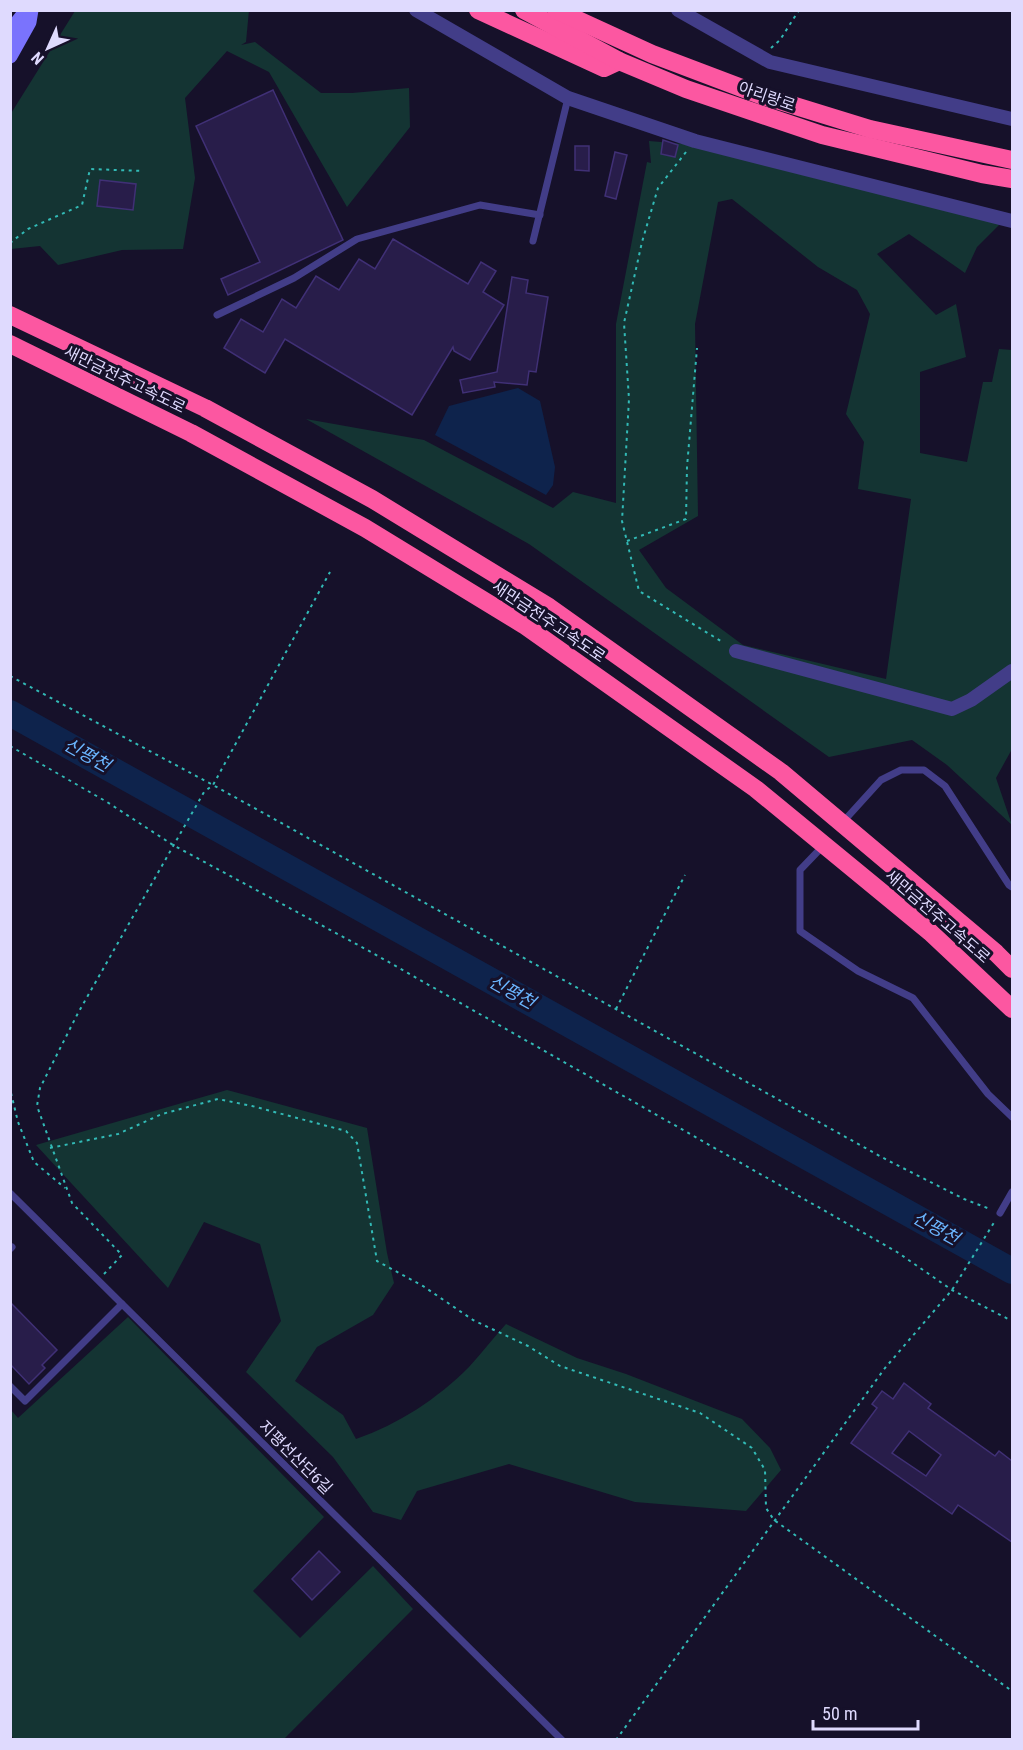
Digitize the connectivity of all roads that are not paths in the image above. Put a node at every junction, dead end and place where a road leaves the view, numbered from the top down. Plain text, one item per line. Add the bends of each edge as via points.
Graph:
1 (27, 10) edge
2 (31, 10) edge
3 (416, 10) edge
4 (478, 10) edge
5 (524, 10) edge
6 (556, 10) edge
7 (678, 10) edge
8 (576, 16) edge
9 (10, 32) edge
10 (10, 56) edge
11 (618, 61) junction
12 (568, 98) junction
13 (1012, 119) edge
14 (1012, 160) edge
15 (1012, 179) edge
16 (540, 214) junction
17 (1012, 221) edge
18 (533, 242) dead end
19 (217, 315) dead end
20 (16, 317) edge
21 (10, 344) edge
22 (736, 651) road end
23 (1012, 671) edge
24 (842, 824) junction
25 (824, 845) junction
26 (1012, 887) edge
27 (1012, 969) edge
28 (1012, 1009) edge
29 (1012, 1117) edge
30 (1012, 1192) edge
31 (10, 1193) edge
32 (1000, 1213) road end
33 (122, 1304) junction
34 (10, 1386) edge
35 (562, 1740) edge

1 - 9 main road
2 - 10 main road via 29,22
3 - 12 street
4 - 11 highway via 604,68
5 - 11 highway, 아리랑로
6 - 8 highway, 아리랑로
7 - 13 street via 770,62
8 - 14 highway, 아리랑로 via 652,54 762,96 870,129
11 - 15 highway, 아리랑로 via 822,135
12 - 16 lane
12 - 17 street via 695,141
16 - 18 lane
16 - 19 lane via 480,205 357,239 294,278
20 - 24 highway, 새만금전주고속도로 via 205,408 372,500 549,607 781,772
21 - 25 highway, 새만금전주고속도로 via 221,449 365,528 514,619 756,789
22 - 23 street via 952,709
24 - 26 lane via 881,780 901,770 924,770 945,786
24 - 27 highway, 새만금전주고속도로
25 - 28 highway, 새만금전주고속도로 via 930,932
25 - 29 lane via 800,870 800,931 858,971 913,998 988,1094
30 - 32 lane
31 - 33 lane, 지평선산단6길
33 - 34 lane via 25,1401
33 - 35 lane, 지평선산단6길

